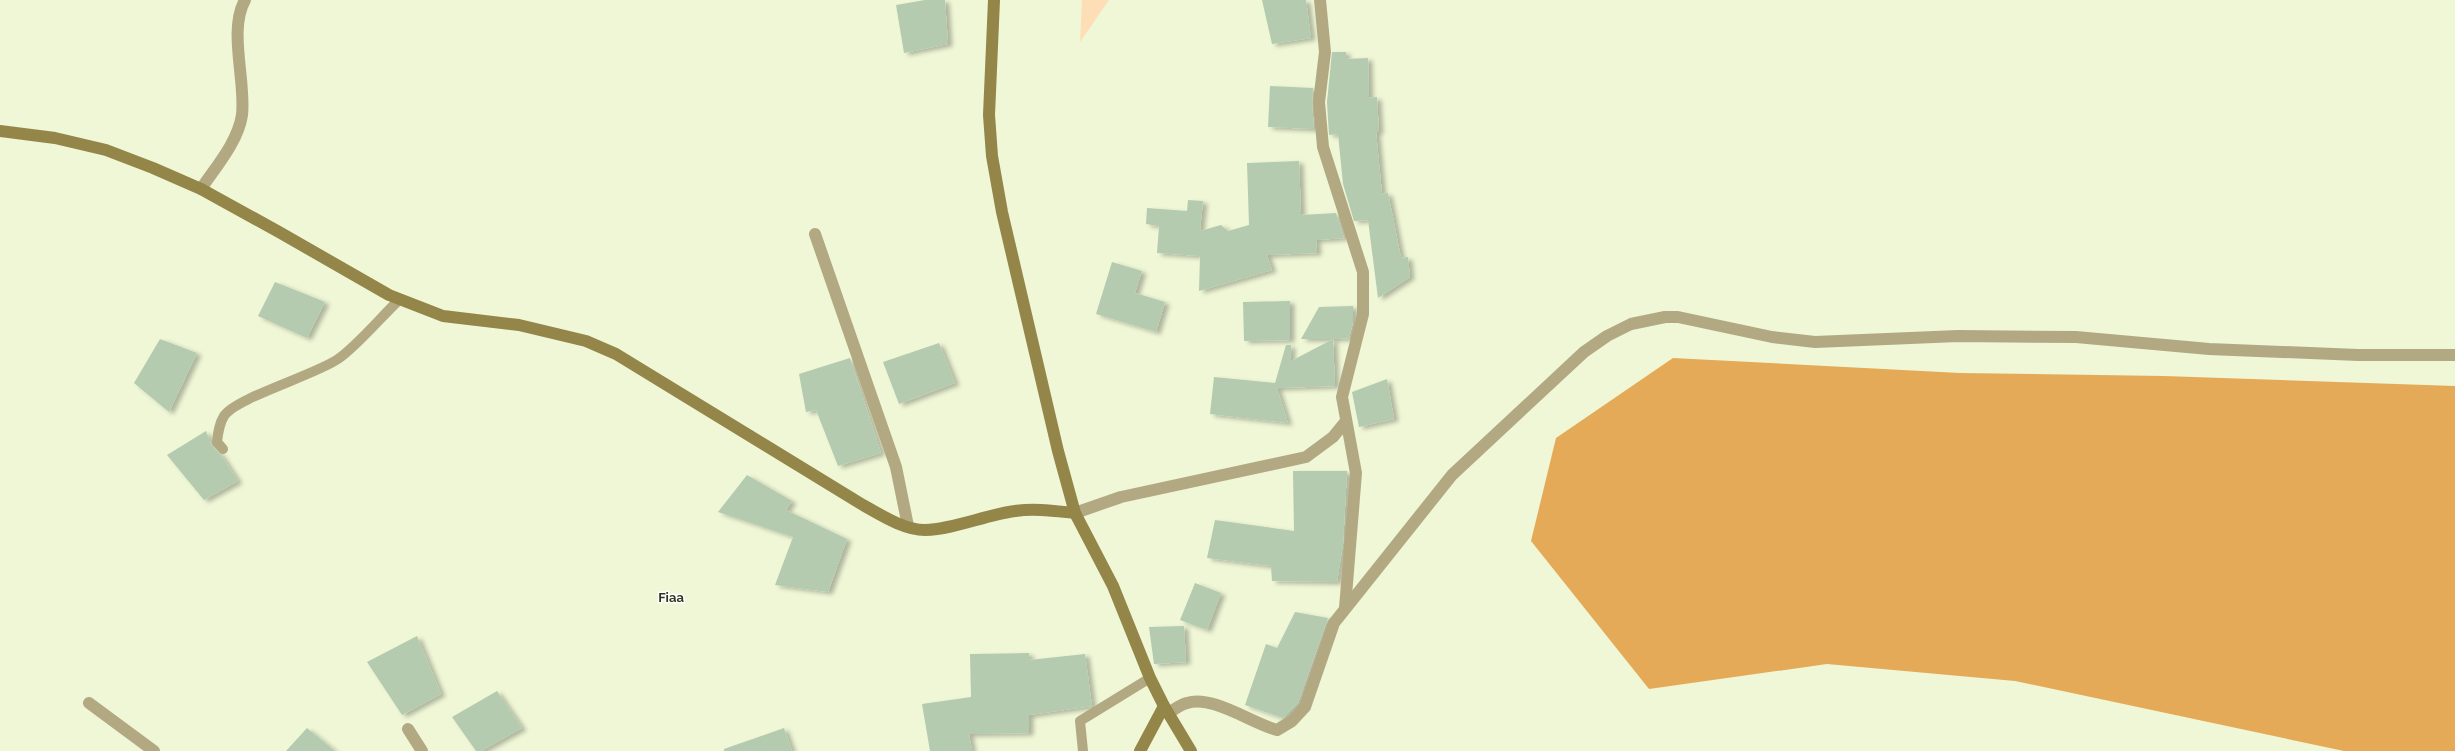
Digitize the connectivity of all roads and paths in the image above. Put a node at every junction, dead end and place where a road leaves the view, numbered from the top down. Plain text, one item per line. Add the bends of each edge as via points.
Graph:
1 (245, 0) edge
2 (994, 0) edge
3 (1320, 0) edge
4 (0, 131) edge
5 (201, 189) junction
6 (815, 234) dead end
7 (399, 300) junction
8 (2455, 355) edge
9 (1346, 421) junction
10 (223, 449) dead end
11 (1076, 513) junction
12 (908, 526) junction
13 (1345, 608) junction
14 (1150, 678) junction
15 (89, 703) dead end
16 (1166, 709) junction
17 (408, 729) dead end
18 (154, 751) edge
19 (422, 751) edge
20 (1083, 751) edge
21 (1140, 751) edge
22 (1191, 751) edge

1 - 5 street via 239,25 242,116 233,139
2 - 11 street via 989,115 992,156 1002,212 1058,451
3 - 9 street via 1325,52 1320,102 1323,147 1363,272 1363,314 1343,388
4 - 5 street via 55,138 106,150
5 - 7 street
6 - 12 street via 896,467
7 - 10 lane via 339,359 304,377 237,405 225,414 217,442
7 - 12 street via 443,316 519,325 586,341 616,354 863,505
8 - 13 street via 2358,355 2210,349 2076,337 1958,336 1814,342 1772,337 1678,317 1647,319 1607,336 1584,352 1452,475
9 - 11 street via 1333,437 1306,457 1121,497
9 - 13 street via 1356,473
11 - 12 street via 1016,510 925,530
11 - 14 street via 1113,586
13 - 16 street via 1334,623 1305,707 1285,726 1277,730 1260,726 1222,707 1200,701
14 - 16 street
14 - 20 lane via 1080,721
15 - 18 street
16 - 21 street
16 - 22 street
17 - 19 street

